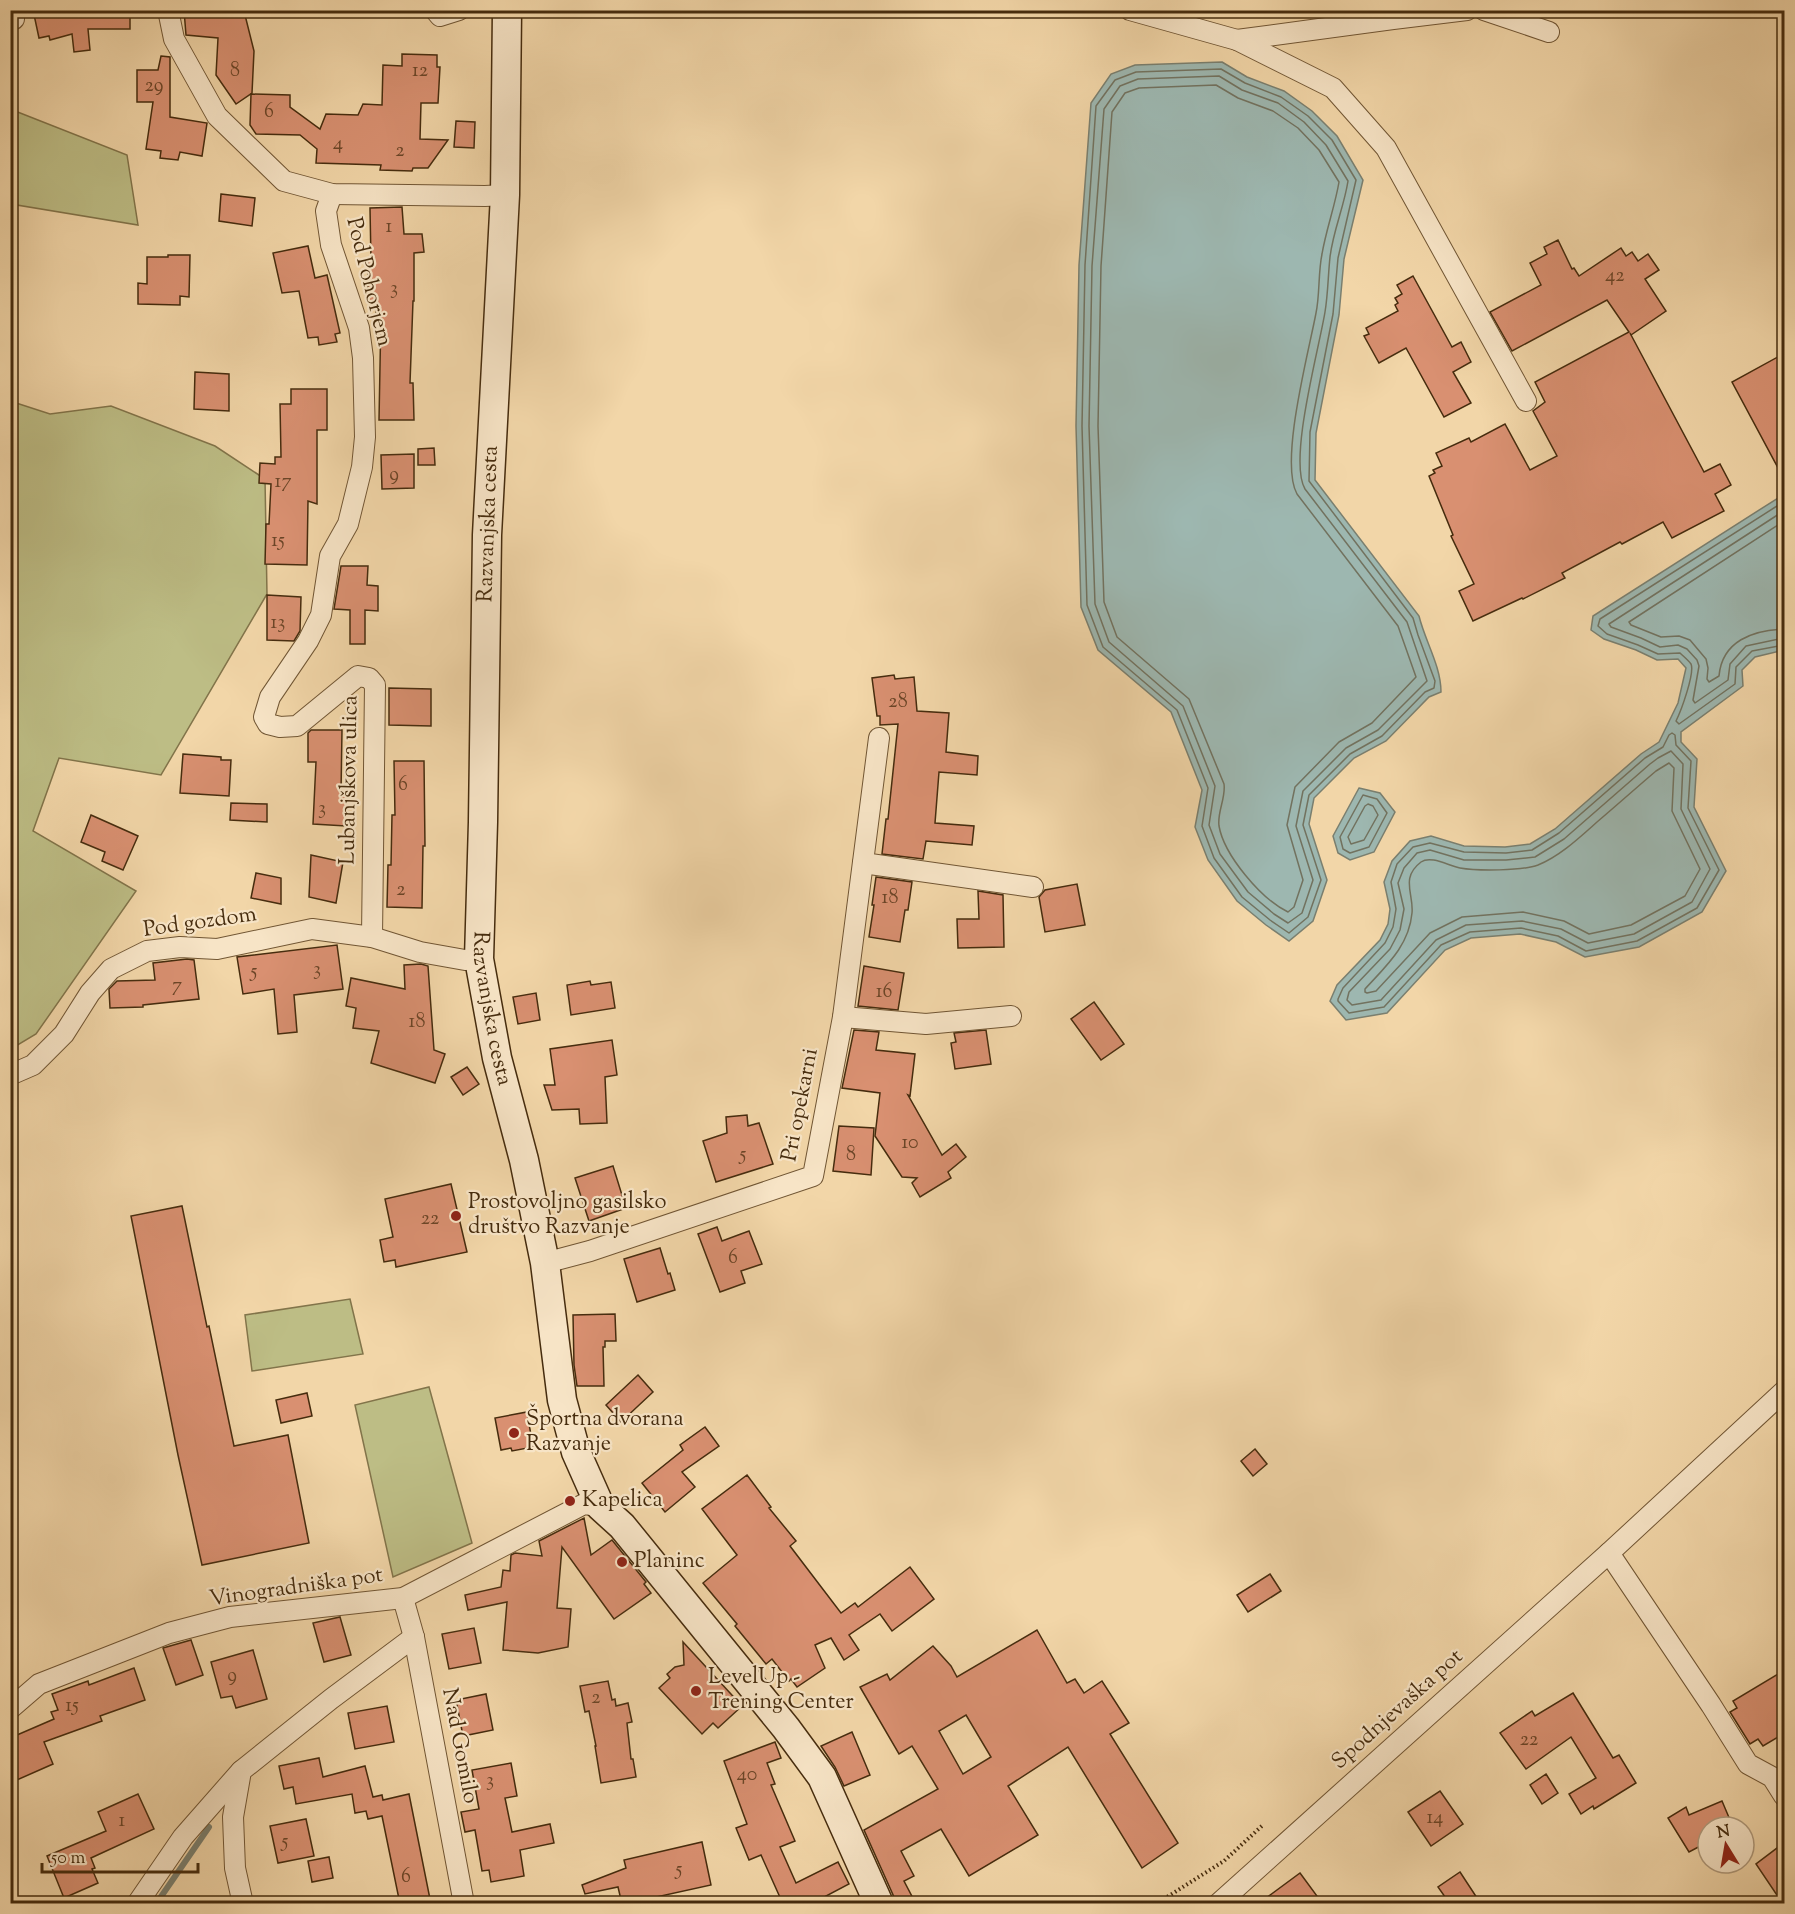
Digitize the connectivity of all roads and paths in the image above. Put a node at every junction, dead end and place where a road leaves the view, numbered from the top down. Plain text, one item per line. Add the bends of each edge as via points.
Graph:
1 (168, 10) edge
2 (435, 10) edge
3 (459, 10) edge
4 (507, 10) edge
5 (1130, 10) edge
6 (1467, 10) edge
7 (1484, 10) edge
8 (1549, 32) dead end
9 (1237, 40) junction
10 (332, 194) junction
11 (505, 195) junction
12 (1526, 401) dead end
13 (297, 726) joint
14 (879, 738) dead end
15 (863, 863) junction
16 (1033, 887) dead end
17 (372, 938) junction
18 (479, 959) junction
19 (1011, 1016) dead end
20 (843, 1017) junction
21 (10, 1075) edge
22 (545, 1263) junction
23 (1785, 1391) edge
24 (592, 1505) junction
25 (1610, 1553) junction
26 (403, 1598) junction
27 (414, 1637) junction
28 (10, 1709) edge
29 (241, 1771) junction
30 (1785, 1796) edge
31 (1264, 1824) dead end
32 (137, 1904) edge
33 (243, 1904) edge
34 (464, 1904) edge
35 (879, 1904) edge
36 (1156, 1904) edge
37 (1218, 1904) edge

1 - 10 street, Pod Pohorjem via 174,39 217,116 284,181
2 - 3 street via 440,16
4 - 11 street, Razvanjska cesta
5 - 9 street
6 - 9 street
7 - 8 street
9 - 12 street via 1333,88 1386,148
10 - 11 street, Pod Pohorjem
10 - 13 street, Pod Pohorjem via 326,212 331,245 359,328 363,357 365,437 348,525 330,556 321,615 270,697 264,717 268,724 280,728
11 - 18 street, Razvanjska cesta via 487,536
13 - 17 street, Lubanjškova ulica via 358,676 375,684
14 - 15 street, Pri opekarni
15 - 16 street
15 - 20 street, Pri opekarni
17 - 18 street, Pod gozdom via 420,952
17 - 21 street, Pod gozdom via 312,929 217,949 180,947 147,951 111,969 64,1034 33,1065
18 - 22 street, Razvanjska cesta via 497,1058 524,1160
19 - 20 street via 926,1024
20 - 22 street, Pri opekarni via 813,1176
22 - 24 street, Razvanjska cesta via 562,1400
23 - 25 street, Spodnjevaška pot
24 - 26 street, Vinogradniška pot
24 - 35 street, Razvanjska cesta via 630,1536 822,1777
25 - 30 street via 1748,1764 1772,1777
25 - 37 street, Spodnjevaška pot
26 - 27 street, Nad Gomilo
26 - 28 street, Vinogradniška pot via 230,1617 169,1633 39,1684
27 - 29 street
27 - 34 street, Nad Gomilo
29 - 32 street via 183,1837
29 - 33 street via 233,1817 235,1868
31 - 36 path via 1224,1861

